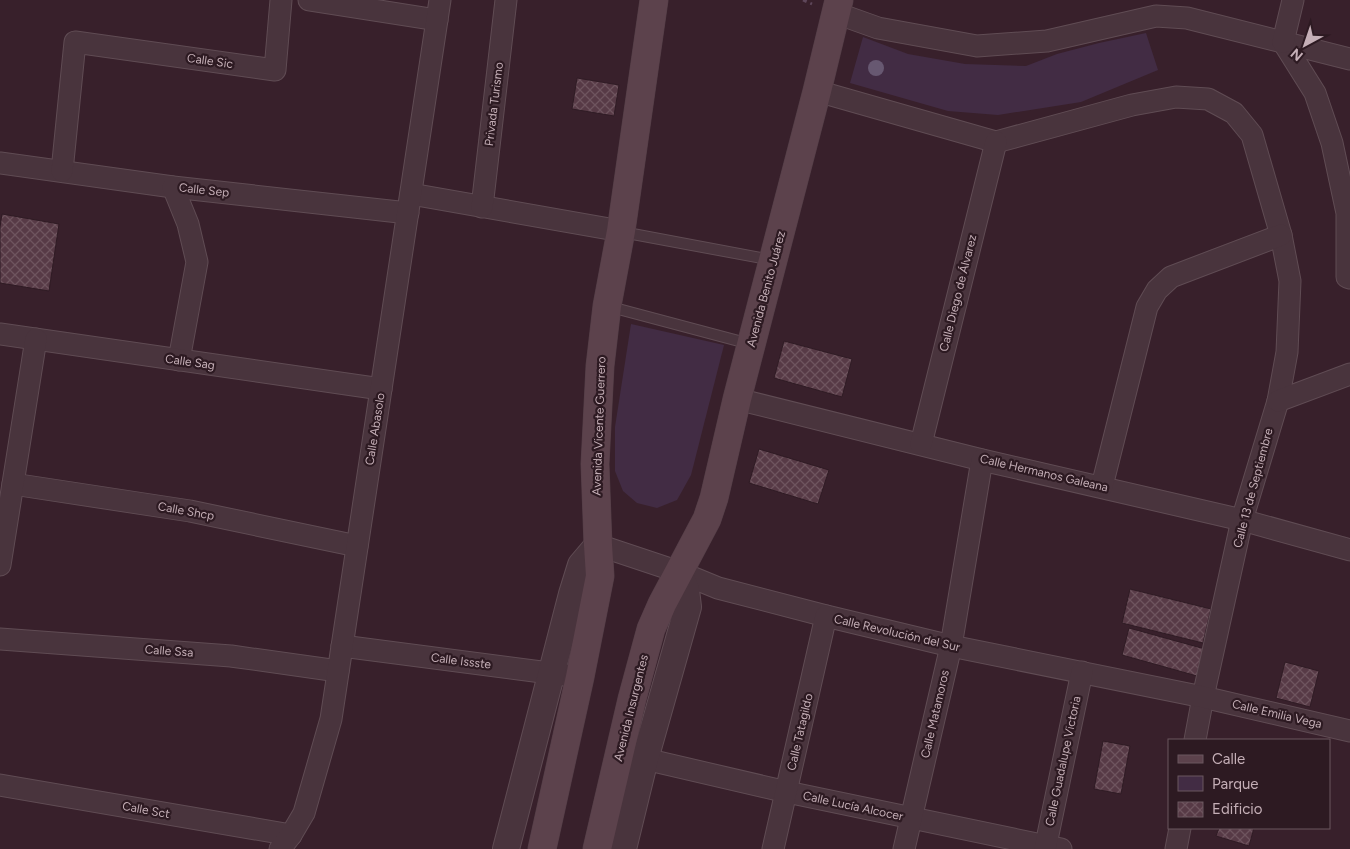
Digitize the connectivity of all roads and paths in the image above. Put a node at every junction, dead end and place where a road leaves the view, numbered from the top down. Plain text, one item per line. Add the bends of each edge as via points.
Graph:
1 (281, 0) edge
2 (309, 0) edge
3 (506, 0) edge
4 (654, 0) edge
5 (1293, 0) edge
6 (838, 6) edge
7 (438, 10) edge
8 (1283, 42) junction
9 (1350, 59) edge
10 (817, 91) junction
11 (996, 142) junction
12 (0, 163) edge
13 (62, 171) junction
14 (173, 187) junction
15 (409, 204) junction
16 (482, 207) junction
17 (620, 231) junction
18 (1281, 235) junction
19 (773, 260) junction
20 (1348, 277) edge
21 (607, 306) junction
22 (0, 334) edge
23 (36, 339) junction
24 (751, 345) junction
25 (180, 360) junction
26 (1350, 374) edge
27 (381, 390) junction
28 (737, 399) junction
29 (1278, 401) junction
30 (921, 444) junction
31 (982, 460) junction
32 (13, 484) junction
33 (1102, 486) junction
34 (1242, 520) junction
35 (357, 546) junction
36 (598, 546) junction
37 (1350, 550) edge
38 (1, 553) edge
39 (679, 572) junction
40 (826, 616) junction
41 (0, 639) edge
42 (342, 646) junction
43 (951, 646) junction
44 (338, 671) junction
45 (1082, 672) junction
46 (552, 673) junction
47 (580, 677) junction
48 (1203, 697) junction
49 (1350, 731) edge
50 (1195, 739) edge
51 (645, 760) junction
52 (0, 785) edge
53 (786, 792) junction
54 (911, 818) junction
55 (1180, 829) edge
56 (285, 842) edge
57 (1051, 848) edge
58 (506, 849) edge
59 (542, 849) edge
60 (597, 849) edge
61 (624, 849) edge
62 (773, 849) edge
63 (904, 849) edge
64 (1176, 849) edge

1 - 13 street, Calle Sic via 275,70 75,42
2 - 7 street
3 - 16 street, Privada Turismo
4 - 17 main road, Avenida Vicente Guerrero
5 - 8 street
6 - 8 street via 878,28 977,46 1047,41 1156,16 1187,18
6 - 10 main road, Avenida Benito Juárez
7 - 15 street, Calle Abasolo
8 - 9 street
8 - 20 street via 1315,92 1332,143 1347,213
10 - 11 street
10 - 19 main road, Avenida Benito Juárez
11 - 18 street, Calle 13 de Septiembre via 1132,105 1176,97 1208,99 1234,113 1252,135
11 - 30 street, Calle Diego de Álvarez
12 - 13 street, Calle Sep
13 - 14 street, Calle Sep
14 - 15 street, Calle Sep
14 - 25 street via 188,224 197,262
15 - 16 street, Calle Sep
15 - 27 street, Calle Abasolo
16 - 17 street, Calle Sep
17 - 19 lane
17 - 21 main road, Avenida Vicente Guerrero
18 - 29 street, Calle 13 de Septiembre via 1290,281 1287,352
18 - 33 street via 1171,277 1157,290 1147,308
19 - 24 main road, Avenida Benito Juárez
21 - 24 lane
21 - 36 main road, Avenida Vicente Guerrero via 600,366 596,454
22 - 23 street, Calle Sag
23 - 25 street, Calle Sag
23 - 32 street
24 - 28 main road, Avenida Benito Juárez
25 - 27 street, Calle Sag
26 - 29 street
27 - 35 street, Calle Abasolo
28 - 30 street, Calle Hermanos Galeana
28 - 39 main road, Avenida Benito Juárez via 707,519
29 - 34 street, Calle 13 de Septiembre
30 - 31 street, Calle Hermanos Galeana
31 - 33 street, Calle Hermanos Galeana
31 - 43 street, Calle Matamoros
32 - 35 street, Calle Shcp via 190,511
32 - 38 street
33 - 34 street, Calle Hermanos Galeana
34 - 37 street, Calle Hermanos Galeana
34 - 48 street, Calle 13 de Septiembre
35 - 42 street, Calle Abasolo
36 - 39 street, Calle Revolución del Sur
36 - 46 street via 581,565
36 - 47 main road, Avenida Vicente Guerrero via 600,576
39 - 40 street, Calle Revolución del Sur via 718,588
39 - 51 street via 688,608
39 - 60 main road, Avenida Insurgentes via 652,629
40 - 43 street, Calle Revolución del Sur
40 - 53 street, Calle Tatagildo
41 - 44 street, Calle Ssa via 231,656
42 - 44 street, Calle Abasolo
42 - 46 street, Calle Issste
43 - 45 street, Calle Revolución del Sur
43 - 54 street, Calle Matamoros
44 - 56 street, Calle Abasolo via 331,719 315,779 304,813
45 - 48 street, Calle Revolución del Sur
45 - 57 street, Calle Guadalupe Victoria
46 - 47 street, Calle Issste
46 - 58 street
47 - 59 main road, Avenida Vicente Guerrero
48 - 49 street, Calle Emilia Vega
48 - 50 street, Calle 13 de Septiembre
51 - 53 street, Calle Lucía Alcocer
51 - 61 street
52 - 56 street, Calle Sct
53 - 54 street, Calle Lucía Alcocer
53 - 62 street, Calle Tatagildo
54 - 57 street, Calle Lucía Alcocer
54 - 63 street, Calle Matamoros
55 - 64 street

